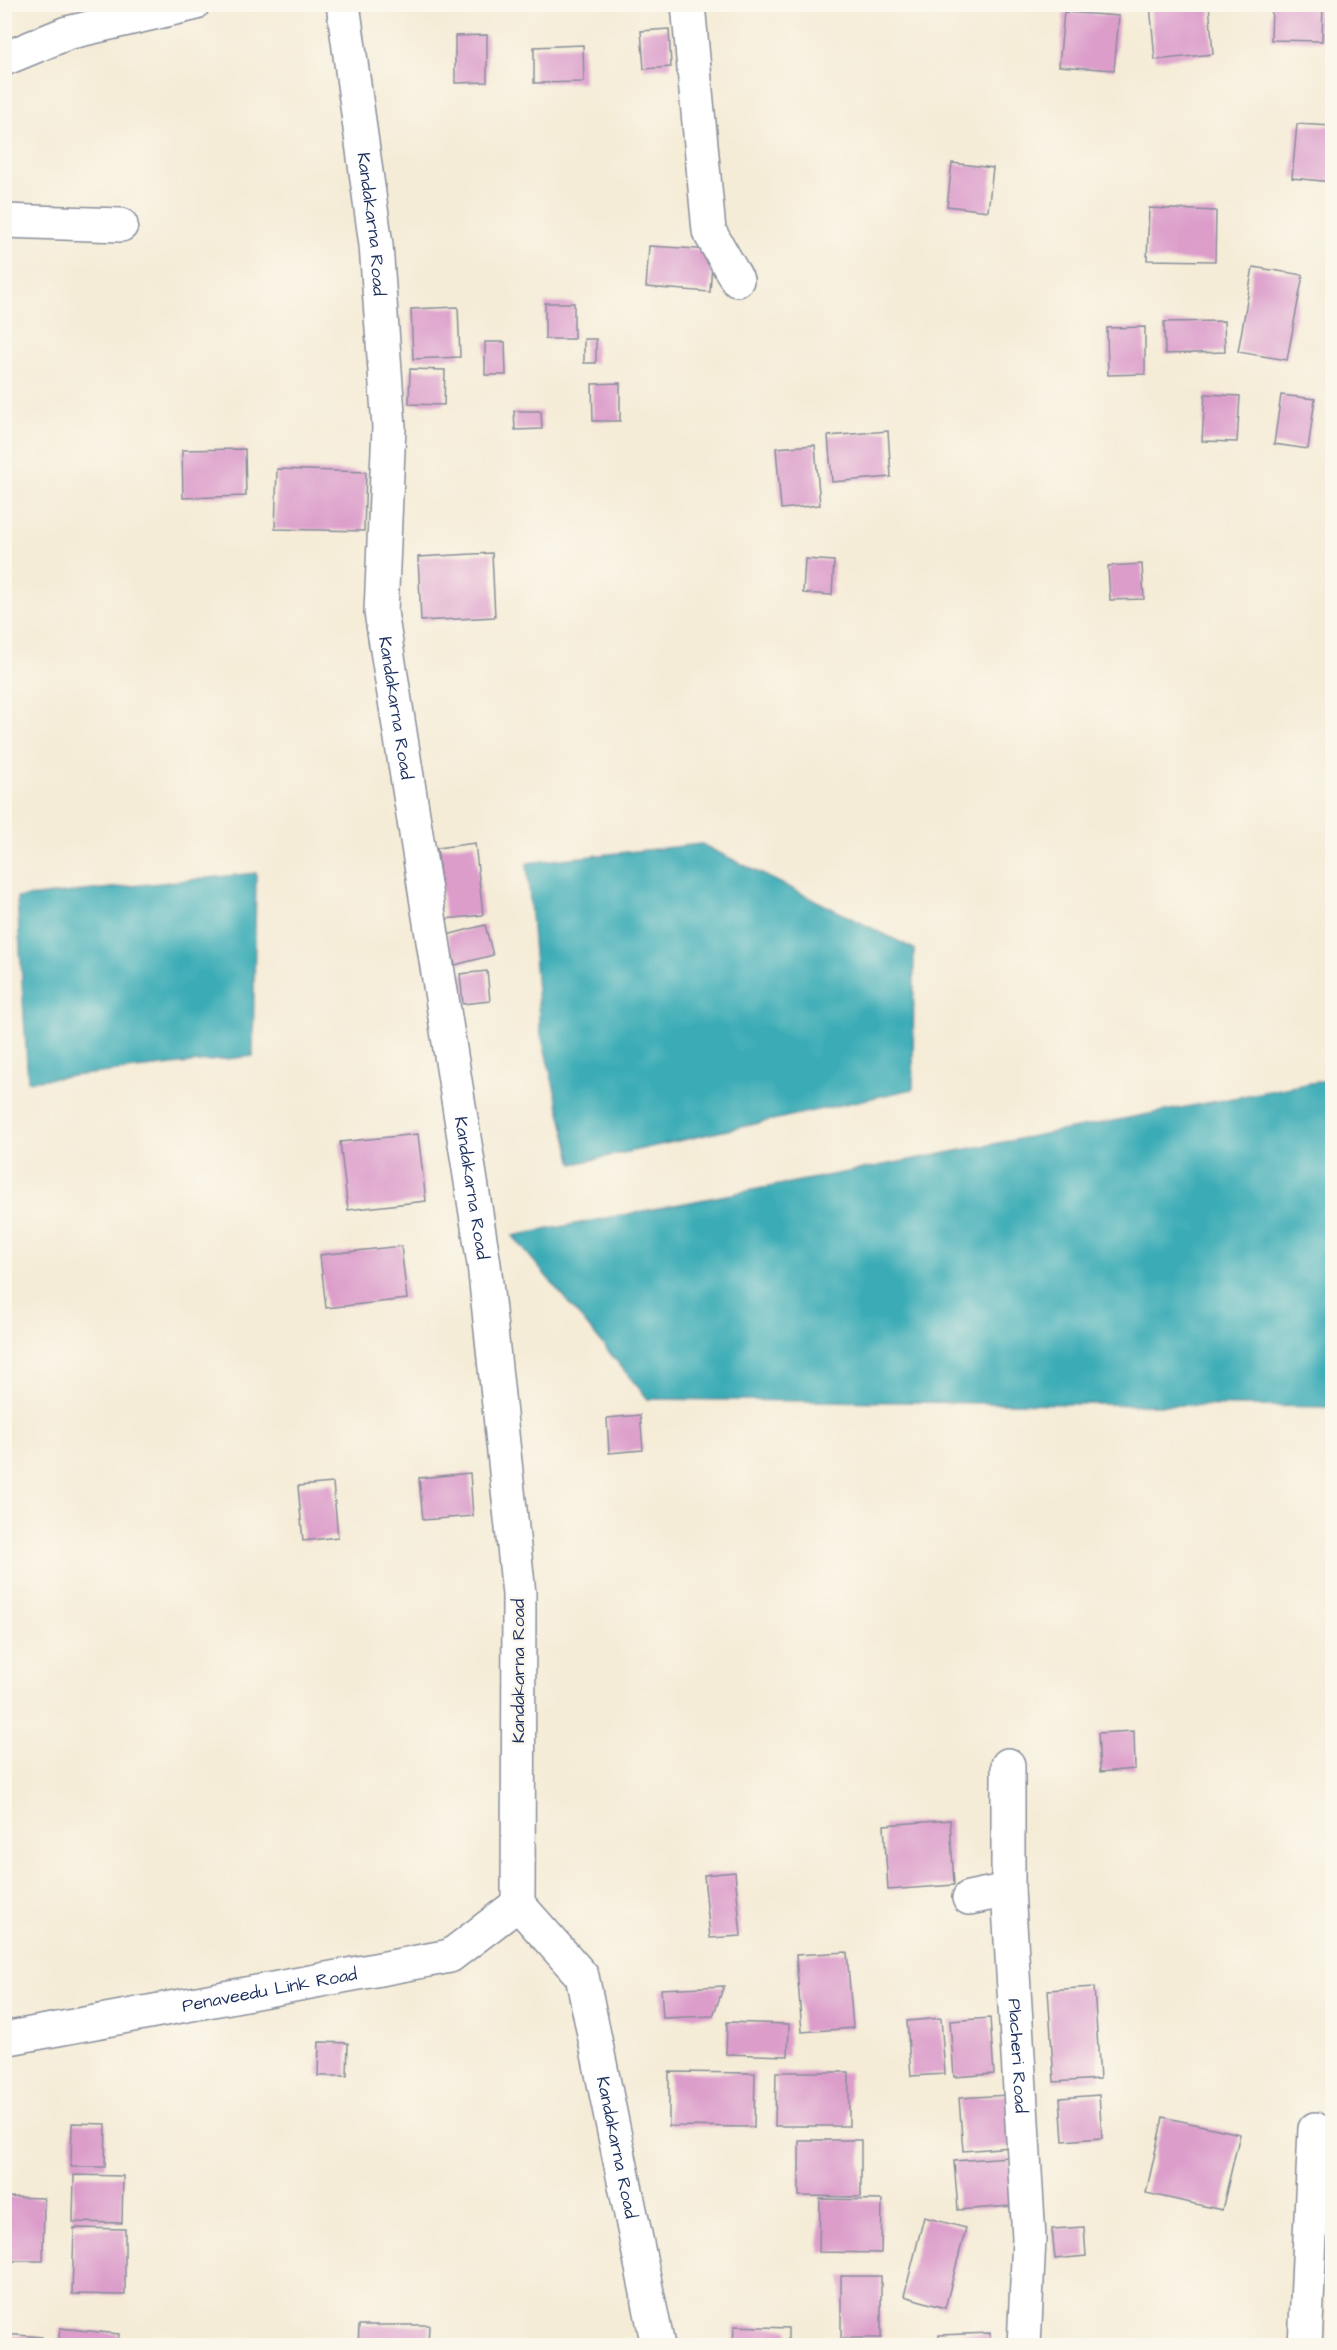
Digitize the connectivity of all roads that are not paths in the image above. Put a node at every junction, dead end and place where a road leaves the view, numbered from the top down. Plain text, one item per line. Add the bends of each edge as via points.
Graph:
1 (193, 4) edge
2 (343, 4) edge
3 (688, 4) edge
4 (4, 59) edge
5 (4, 221) edge
6 (121, 225) dead end
7 (737, 280) dead end
8 (1008, 1765) dead end
9 (1008, 1890) junction
10 (969, 1898) dead end
11 (518, 1904) junction
12 (4, 2039) edge
13 (1315, 2129) dead end
14 (658, 2346) edge
15 (1024, 2346) edge
16 (1305, 2346) edge

1 - 4 street via 67,33
2 - 11 street, Kandakarna Road via 376,245 389,427 381,612 484,1264 519,1594
3 - 7 street via 709,231
5 - 6 street
8 - 9 street, Placheri Road
9 - 10 street
9 - 15 street, Placheri Road via 1029,2238
11 - 12 street, Penaveedu Link Road via 450,1956
11 - 14 street, Kandakarna Road via 582,1977
13 - 16 street

